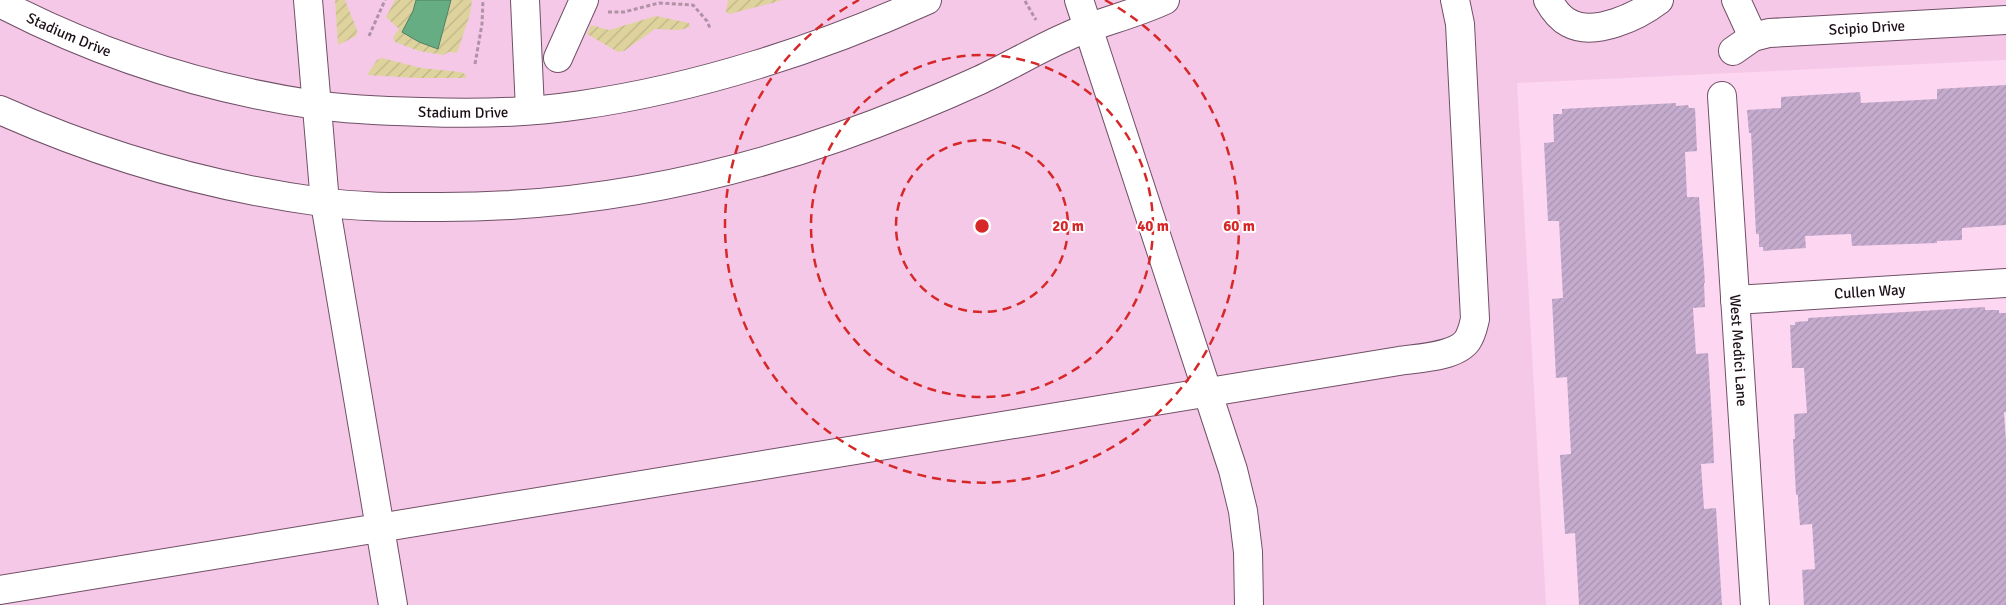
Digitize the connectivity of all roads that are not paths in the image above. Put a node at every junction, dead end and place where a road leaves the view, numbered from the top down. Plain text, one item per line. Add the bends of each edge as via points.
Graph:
1 (308, 0) edge
2 (525, 0) edge
3 (927, 0) edge
4 (1079, 0) edge
5 (1165, 0) edge
6 (1455, 0) edge
7 (1548, 0) edge
8 (1659, 0) edge
9 (1736, 0) edge
10 (0, 3) edge
11 (582, 6) edge
12 (2006, 20) edge
13 (1087, 28) junction
14 (558, 58) dead end
15 (1722, 96) dead end
16 (317, 105) junction
17 (0, 110) edge
18 (530, 110) junction
19 (325, 202) junction
20 (2006, 283) edge
21 (1735, 300) junction
22 (1206, 392) junction
23 (380, 527) junction
24 (0, 590) edge
25 (393, 605) edge
26 (1249, 605) edge
27 (1755, 605) edge

1 - 16 street
2 - 18 street
3 - 18 street, Stadium Drive via 824,41 720,74 620,99
4 - 13 street
5 - 13 street
6 - 22 street via 1460,24 1475,319 1466,342 1445,354
7 - 8 street via 1569,23 1593,27 1622,20 1648,9
9 - 12 street, Scipio Drive via 1743,44 1769,33
10 - 16 street, Stadium Drive via 72,37 132,60 194,78
11 - 14 street
13 - 19 street via 981,80 901,114 717,174 612,195 524,206 403,207
13 - 22 street
15 - 21 street, West Medici Lane
16 - 18 street, Stadium Drive via 473,114
16 - 19 street
17 - 19 street via 78,143 162,170 205,181
19 - 23 street
20 - 21 street, Cullen Way
21 - 27 street, West Medici Lane
22 - 23 street
22 - 26 street via 1243,511
23 - 24 street
23 - 25 street

